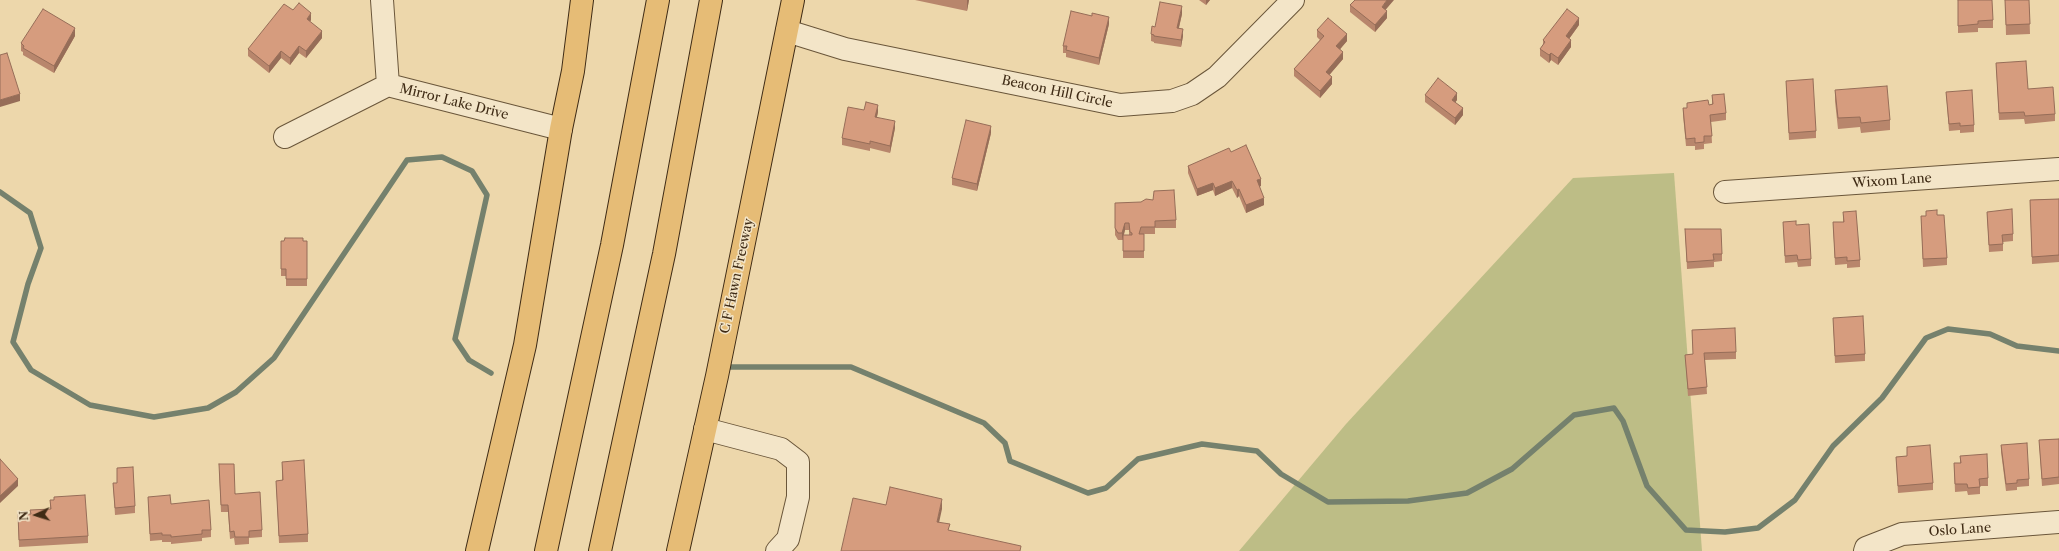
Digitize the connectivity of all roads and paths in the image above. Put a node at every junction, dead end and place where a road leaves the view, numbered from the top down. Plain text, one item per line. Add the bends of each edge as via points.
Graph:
1 (382, 0) edge
2 (582, 0) edge
3 (658, 0) edge
4 (711, 0) edge
5 (793, 0) edge
6 (1294, 0) edge
7 (787, 31) junction
8 (388, 85) junction
9 (561, 129) junction
10 (286, 137) dead end
11 (2059, 169) edge
12 (1726, 192) dead end
13 (705, 429) junction
14 (2059, 522) edge
15 (477, 551) edge
16 (546, 551) edge
17 (600, 551) edge
18 (678, 551) edge
19 (777, 551) edge
20 (1865, 551) edge

1 - 8 street
2 - 9 main road via 573,71
3 - 16 main road via 612,245
4 - 17 main road via 664,254
5 - 7 main road, C F Hawn Freeway
6 - 7 street, Beacon Hill Circle via 1217,77 1192,94 1172,101 1120,105 845,49
7 - 13 main road, C F Hawn Freeway
8 - 9 street, Mirror Lake Drive
8 - 10 street, Mirror Lake Drive
9 - 15 main road via 525,345
11 - 12 street, Wixom Lane
13 - 18 main road, C F Hawn Freeway
13 - 19 street via 781,449 798,462 798,497 788,539
14 - 20 street, Oslo Lane via 1902,534 1866,548

